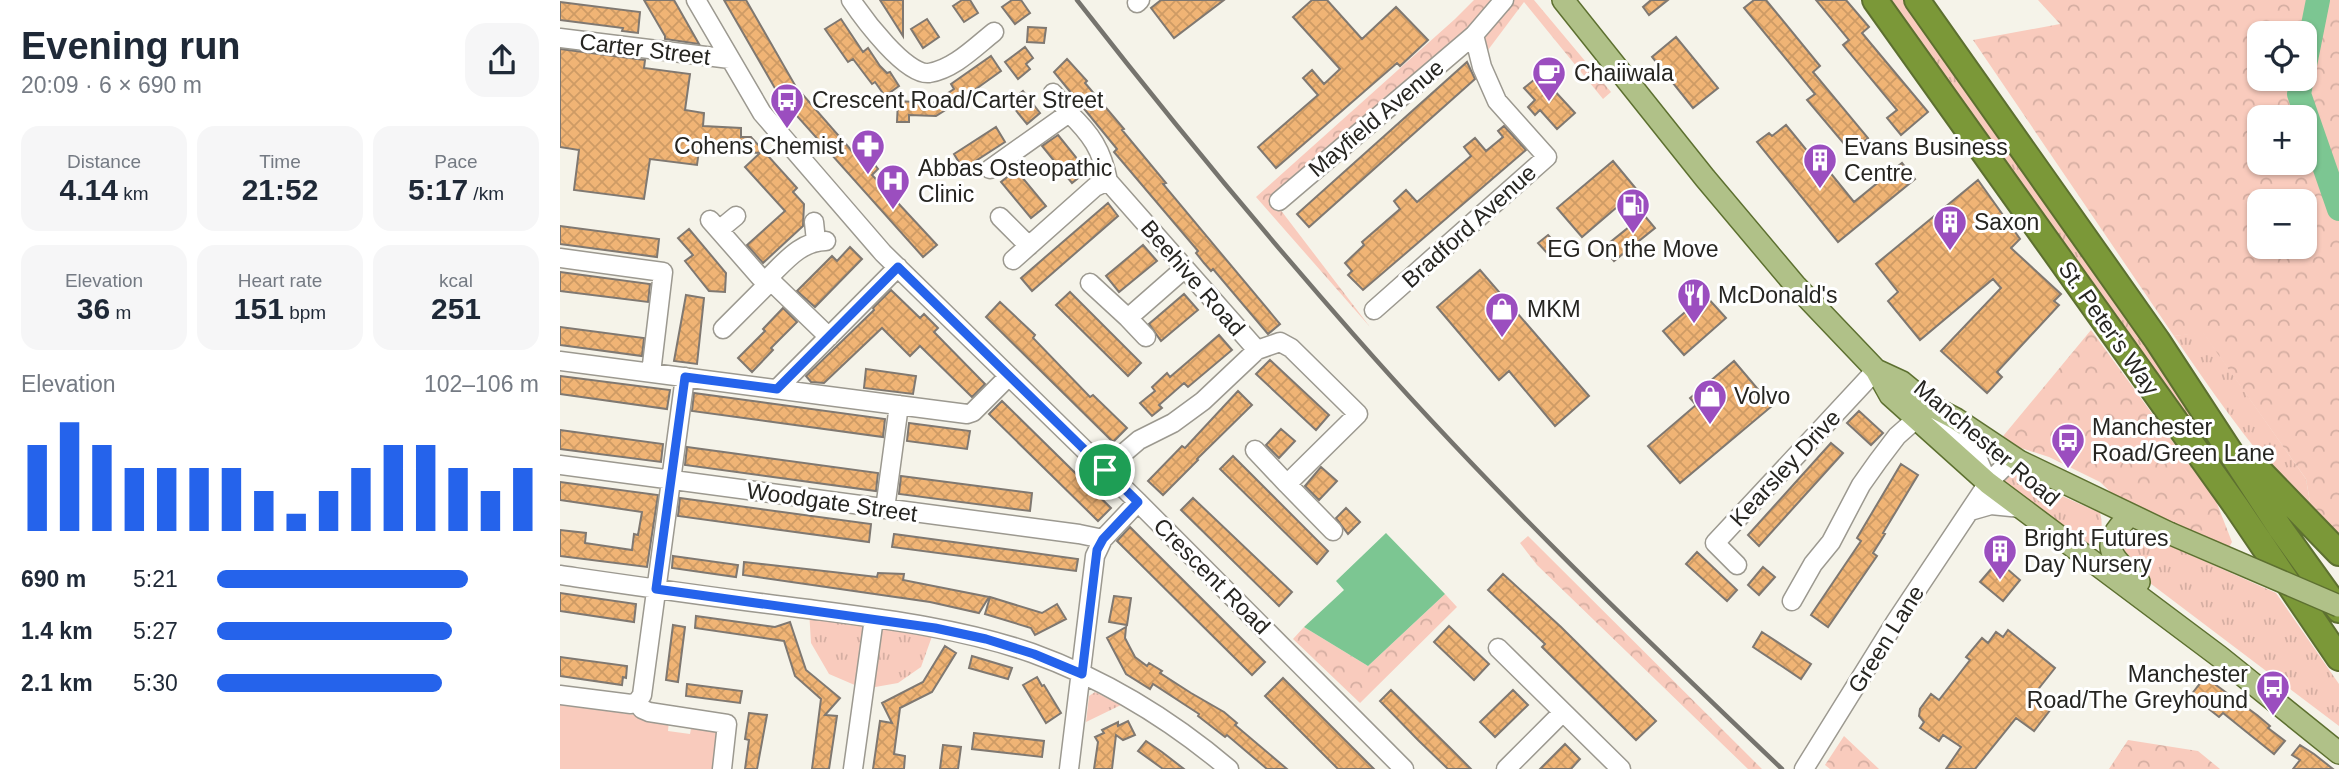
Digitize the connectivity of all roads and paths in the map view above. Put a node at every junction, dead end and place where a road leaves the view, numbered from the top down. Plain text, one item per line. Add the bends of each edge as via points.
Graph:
1 (696, 0) edge
2 (851, 0) edge
3 (1504, 0) edge
4 (1563, 0) edge
5 (1875, 0) edge
6 (1916, 0) edge
7 (995, 31) dead end
8 (1474, 35) junction
9 (560, 38) edge
10 (730, 60) junction
11 (1052, 93) dead end
12 (1069, 113) junction
13 (990, 169) dead end
14 (1108, 181) junction
15 (1279, 201) dead end
16 (736, 216) dead end
17 (1000, 217) dead end
18 (814, 222) dead end
19 (1029, 246) junction
20 (560, 258) edge
21 (1013, 260) dead end
22 (898, 267) junction
23 (1185, 268) junction
24 (769, 280) junction
25 (1090, 283) dead end
26 (1374, 310) dead end
27 (1128, 318) junction
28 (723, 329) dead end
29 (829, 337) junction
30 (1146, 337) dead end
31 (2157, 340) junction
32 (1257, 350) junction
33 (560, 361) edge
34 (1876, 370) junction
35 (651, 373) junction
36 (1009, 376) junction
37 (685, 377) junction
38 (777, 389) junction
39 (898, 405) junction
40 (1924, 413) junction
41 (1255, 450) dead end
42 (2020, 461) junction
43 (560, 465) edge
44 (1105, 470) junction
45 (671, 480) junction
46 (1988, 482) junction
47 (1287, 484) junction
48 (1138, 502) junction
49 (2021, 508) junction
50 (885, 509) junction
51 (1970, 511) junction
52 (2130, 515) junction
53 (1333, 531) dead end
54 (1103, 539) junction
55 (2339, 553) edge
56 (1737, 565) dead end
57 (560, 575) edge
58 (656, 589) junction
59 (1792, 601) dead end
60 (2339, 608) edge
61 (874, 618) junction
62 (1508, 650) dead end
63 (2220, 657) junction
64 (2339, 658) edge
65 (1082, 674) junction
66 (560, 695) edge
67 (640, 699) junction
68 (1563, 712) junction
69 (2339, 753) edge
70 (722, 769) edge
71 (853, 769) edge
72 (1069, 769) edge
73 (1228, 769) edge
74 (1404, 769) edge
75 (1506, 769) edge
76 (1621, 769) edge
77 (1804, 769) edge

1 - 10 street, Crescent Road
2 - 7 street via 876,36 917,72 920,81 928,73 954,64
3 - 8 street
4 - 34 main road, Manchester Road via 1795,285
5 - 64 highway, St. Peter's Way
6 - 31 highway, St. Peter's Way
8 - 15 street, Mayfield Avenue
8 - 26 street, Bradford Avenue via 1497,101 1546,157
9 - 10 street, Carter Street
10 - 22 street, Crescent Road via 762,113
11 - 12 street, Beehive Road
12 - 13 street
12 - 14 street, Beehive Road via 1103,157
14 - 19 street via 1095,187
14 - 23 street, Beehive Road
16 - 24 street via 715,225 760,277
17 - 19 street
18 - 24 street via 821,241 793,253
19 - 21 street
20 - 35 street via 663,272
22 - 29 street
22 - 36 street, Crescent Road
23 - 27 street
23 - 32 street, Beehive Road
24 - 28 street via 739,303
24 - 29 street
25 - 27 street
27 - 30 street
29 - 38 street
31 - 55 highway via 2264,478
31 - 60 highway, St. Peter's Way via 2280,528
32 - 44 street via 1203,401 1139,440
32 - 47 street via 1280,342 1291,348 1358,414
33 - 35 street
34 - 40 main road, Manchester Road via 1902,382
34 - 56 street, Kearsley Drive via 1715,543
35 - 37 street
36 - 39 street via 973,412
36 - 44 street, Crescent Road
37 - 38 street
37 - 45 street
38 - 39 street
39 - 50 street
40 - 42 main road, Manchester Road via 1956,419
40 - 46 main road, Manchester Road
40 - 59 street via 1897,436 1861,485 1831,542 1813,564 1809,585
41 - 47 street
42 - 46 street, Green Lane via 2005,466
42 - 52 main road, Manchester Road
43 - 45 street, Woodgate Street
44 - 48 street, Crescent Road
45 - 50 street, Woodgate Street
45 - 58 street
46 - 49 main road, Manchester Road
46 - 51 street, Green Lane
47 - 53 street
48 - 54 street
48 - 74 street, Crescent Road
49 - 51 street via 1991,505
49 - 63 main road, Manchester Road
50 - 54 street, Woodgate Street
51 - 77 street, Green Lane
52 - 60 main road, Manchester Road, bridge
52 - 63 main road via 2112,536 2114,557
54 - 65 street via 1095,556
57 - 58 street
58 - 61 street
58 - 67 street
61 - 65 street via 986,639
61 - 71 street
62 - 68 street
63 - 69 main road, Manchester Road
65 - 72 street
65 - 73 street via 1156,714
66 - 67 street via 631,704
67 - 70 street via 642,709 649,712 727,724
68 - 75 street
68 - 76 street

